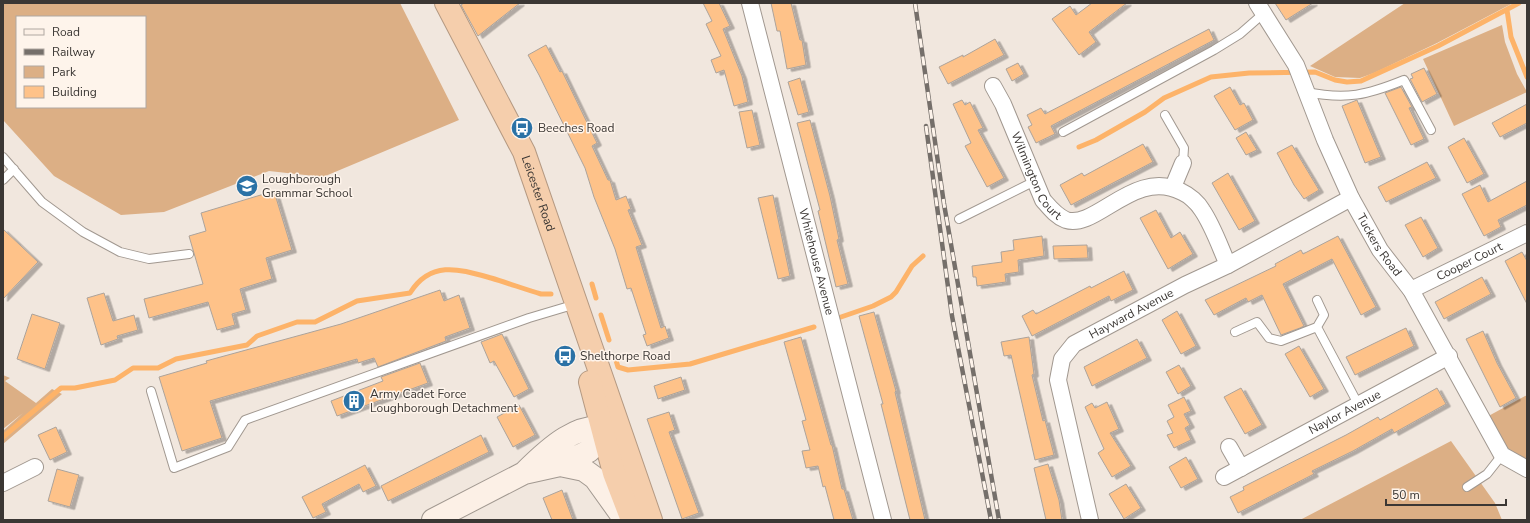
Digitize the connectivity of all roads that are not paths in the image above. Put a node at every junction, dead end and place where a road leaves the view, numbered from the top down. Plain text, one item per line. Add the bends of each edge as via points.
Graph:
1 (446, 3) edge
2 (750, 3) edge
3 (1261, 8) edge
4 (1302, 79) junction
5 (993, 86) dead end
6 (1165, 115) dead end
7 (1431, 130) dead end
8 (1063, 132) dead end
9 (3, 157) edge
10 (1183, 163) joint
11 (14, 169) junction
12 (3, 180) edge
13 (1036, 181) junction
14 (1173, 187) junction
15 (1351, 198) junction
16 (959, 218) dead end
17 (1527, 233) edge
18 (189, 254) dead end
19 (1228, 265) junction
20 (1411, 290) junction
21 (1317, 300) dead end
22 (576, 304) junction
23 (1317, 327) junction
24 (1235, 332) dead end
25 (1449, 356) junction
26 (151, 391) dead end
27 (601, 394) junction
28 (1358, 404) junction
29 (602, 428) junction
30 (577, 432) junction
31 (624, 440) junction
32 (1229, 447) dead end
33 (1502, 455) junction
34 (560, 465) junction
35 (35, 467) dead end
36 (1241, 468) junction
37 (1527, 469) edge
38 (524, 473) junction
39 (1224, 477) dead end
40 (3, 483) edge
41 (1467, 487) dead end
42 (433, 520) edge
43 (625, 520) edge
44 (632, 520) edge
45 (651, 520) edge
46 (883, 520) edge
47 (1090, 520) edge

1 - 22 highway, Leicester Road via 524,152
2 - 46 street, Whitehouse Avenue
3 - 4 street, Tuckers Road
3 - 8 lane via 1240,34
4 - 7 lane via 1332,97 1380,90 1404,80
4 - 15 street, Tuckers Road
5 - 13 street, Wilmington Court
6 - 10 lane via 1184,148
9 - 11 lane
10 - 14 street
11 - 12 lane
11 - 18 lane via 42,202 83,232 120,252 150,259
13 - 14 street, Wilmington Court via 1053,213 1067,220 1083,220 1129,193 1153,186
13 - 16 lane
14 - 19 street, Wilmington Court via 1187,194 1202,209
15 - 19 street, Hayward Avenue
15 - 20 street, Tuckers Road via 1380,250
17 - 20 street, Cooper Court
19 - 47 street, Hayward Avenue via 1074,344 1062,359 1058,380
20 - 25 street, Tuckers Road
21 - 23 lane via 1324,315
22 - 26 lane via 529,318 245,420 228,447 174,468
22 - 27 highway, Leicester Road
23 - 24 lane via 1281,341 1269,338 1258,322
23 - 28 lane
25 - 28 street, Naylor Avenue
25 - 33 street, Tuckers Road
27 - 29 street
27 - 30 street
27 - 31 highway, Leicester Road
28 - 36 street, Naylor Avenue
29 - 30 street via 592,427
29 - 31 street via 614,431
29 - 34 street via 598,442 589,451
29 - 44 highway via 614,473
30 - 38 street via 548,449
31 - 45 highway, Leicester Road
32 - 36 street
33 - 37 street
33 - 41 lane via 1487,474
34 - 38 street
34 - 43 street via 584,470 595,478
35 - 40 street
36 - 39 street, Naylor Avenue
38 - 42 street

